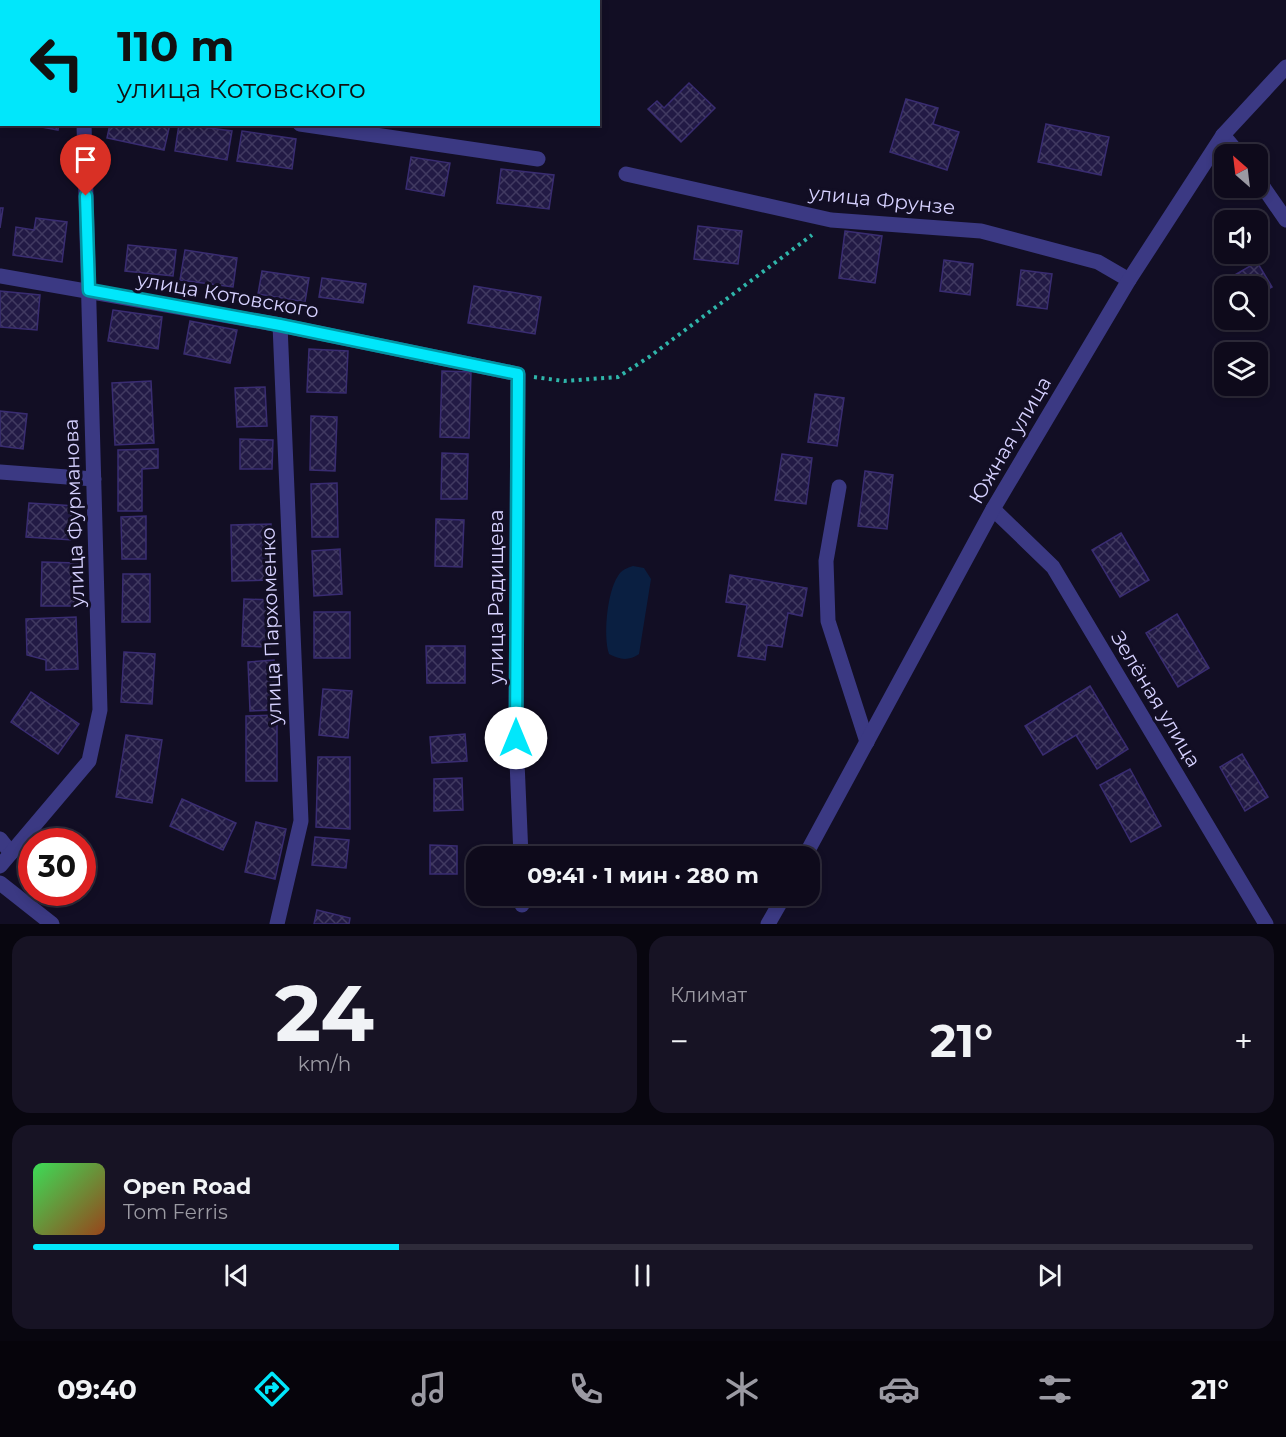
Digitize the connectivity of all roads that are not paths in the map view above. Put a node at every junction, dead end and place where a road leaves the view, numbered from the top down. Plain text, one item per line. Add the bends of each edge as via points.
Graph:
1 (1286, 67) edge
2 (84, 126) edge
3 (314, 126) edge
4 (1223, 135) junction
5 (1231, 144) edge
6 (538, 159) dead end
7 (626, 174) dead end
8 (1268, 194) edge
9 (1286, 220) edge
10 (0, 276) edge
11 (1129, 280) junction
12 (89, 290) junction
13 (280, 325) junction
14 (518, 374) joint
15 (0, 472) edge
16 (94, 479) junction
17 (839, 487) dead end
18 (993, 510) junction
19 (867, 742) junction
20 (0, 838) edge
21 (521, 846) edge
22 (810, 846) edge
23 (11, 853) junction
24 (0, 866) edge
25 (0, 883) edge
26 (778, 906) edge
27 (52, 924) edge
28 (277, 924) edge
29 (768, 924) edge
30 (1266, 924) edge

1 - 4 street, Южная улица
2 - 12 street, улица Фурманова
3 - 6 street
4 - 5 street
4 - 11 street, Южная улица
7 - 11 street, улица Фрунзе via 831,220 981,231 1098,262
8 - 9 street
10 - 12 street, улица Котовского
11 - 18 street, Южная улица
12 - 13 street, улица Котовского
12 - 16 street, улица Фурманова
13 - 14 street, улица Котовского
13 - 28 street, улица Пархоменко via 301,821
14 - 21 street, улица Радищева via 516,738
15 - 16 street
16 - 23 street, улица Фурманова via 100,710 89,761
17 - 19 street via 826,561 828,621
18 - 19 street, Южная улица
18 - 30 street, Зелёная улица via 1053,567
19 - 22 street, Южная улица
20 - 23 street
23 - 24 street, улица Фурманова
25 - 27 street
26 - 29 street

